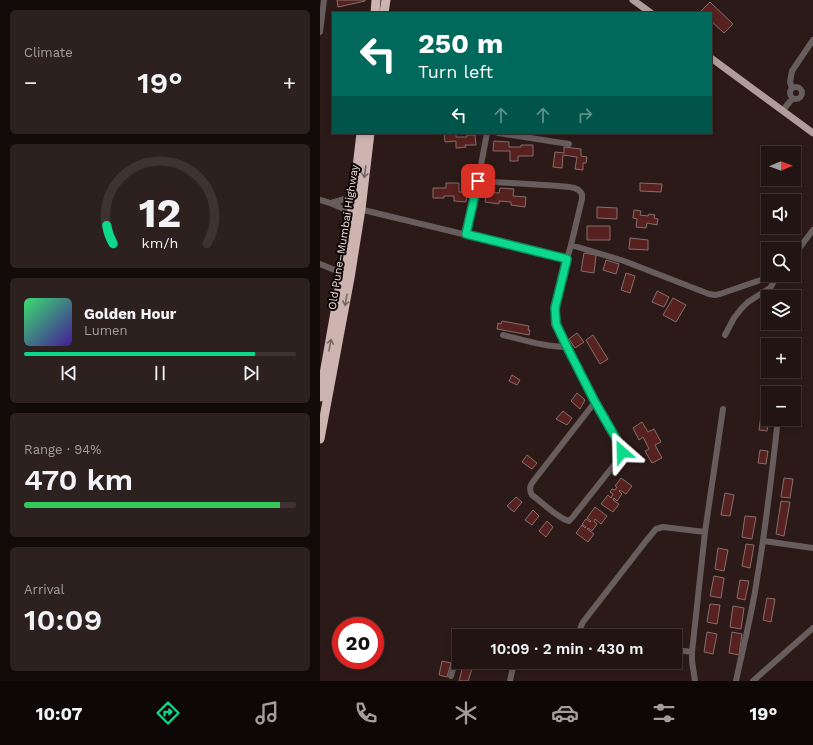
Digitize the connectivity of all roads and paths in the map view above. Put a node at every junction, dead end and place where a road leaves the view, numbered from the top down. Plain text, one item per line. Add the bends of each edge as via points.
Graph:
1 (324, 0) edge
2 (376, 0) edge
3 (386, 0) edge
4 (633, 0) edge
5 (375, 12) edge
6 (384, 12) edge
7 (650, 12) edge
8 (320, 32) edge
9 (813, 40) edge
10 (712, 59) edge
11 (792, 88) junction
12 (792, 99) junction
13 (783, 110) junction
14 (813, 133) edge
15 (361, 134) edge
16 (370, 134) edge
17 (487, 134) edge
18 (504, 134) edge
19 (569, 144) dead end
20 (478, 181) junction
21 (355, 191) junction
22 (320, 200) edge
23 (331, 203) junction
24 (355, 211) junction
25 (813, 230) edge
26 (466, 234) junction
27 (571, 245) junction
28 (801, 246) edge
29 (567, 259) junction
30 (320, 264) edge
31 (342, 273) junction
32 (761, 280) edge
33 (774, 282) edge
34 (503, 335) dead end
35 (726, 335) dead end
36 (566, 347) junction
37 (320, 397) edge
38 (595, 402) junction
39 (723, 409) dead end
40 (777, 426) edge
41 (320, 439) edge
42 (705, 532) junction
43 (764, 541) junction
44 (813, 548) edge
45 (813, 628) edge
46 (580, 629) edge
47 (682, 651) edge
48 (692, 652) junction
49 (453, 669) edge
50 (513, 669) edge
51 (761, 674) junction
52 (451, 676) dead end
53 (510, 681) edge
54 (695, 681) edge
55 (736, 681) edge
56 (753, 681) edge
57 (761, 681) edge

1 - 8 street
2 - 5 highway
3 - 6 highway
4 - 7 main road
9 - 11 street via 792,71
10 - 13 main road
11 - 12 street
11 - 12 street via 800,88 802,96 799,99
12 - 13 street
13 - 14 main road
15 - 21 highway, Old Pune–Mumbai Highway
16 -> 24 highway, Old Pune–Mumbai Highway
17 - 20 street
18 - 19 street
20 - 26 street
20 - 27 street via 577,188 582,194 582,199
21 - 23 street via 348,198
21 - 24 highway, Old Pune–Mumbai Highway
22 - 23 street
23 - 24 street
24 - 26 street
24 - 31 highway, Old Pune–Mumbai Highway
24 -> 41 highway, Old Pune–Mumbai Highway via 350,278
25 - 28 street
26 - 29 street
27 - 29 street
27 - 32 street via 624,261 714,295
29 - 36 street via 555,314 556,324
30 - 31 street
37 -> 31 highway, Old Pune–Mumbai Highway
33 - 35 street via 770,288 741,309
34 - 36 street
36 - 38 street
38 - 38 street via 622,452 568,521 532,495 530,488 535,478
39 - 42 street
40 - 43 street
42 - 46 street via 663,527 656,529
42 - 48 street
43 - 44 street
43 - 55 street
45 - 51 street
47 - 48 street
48 - 54 street
49 - 52 street
50 - 53 street
51 - 56 street
51 - 57 street

